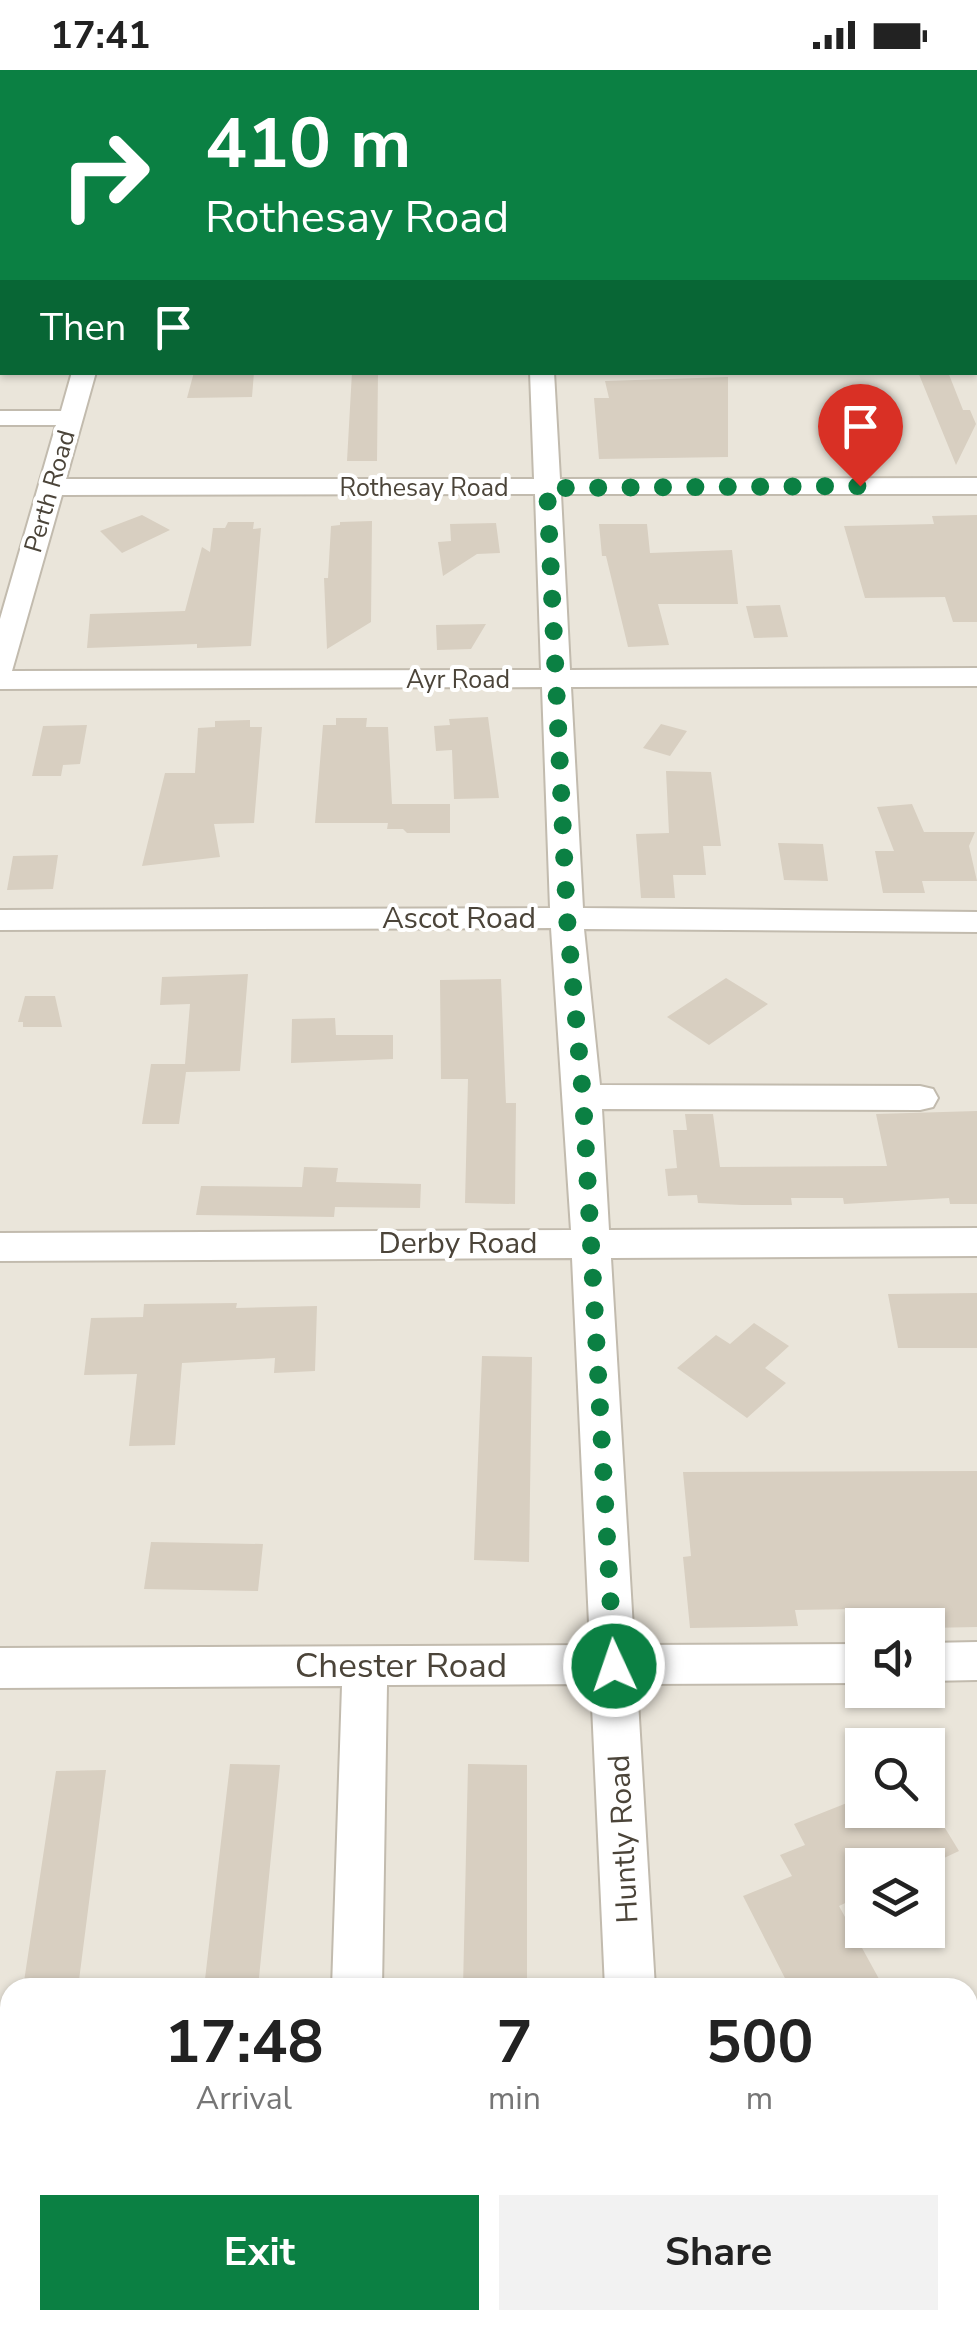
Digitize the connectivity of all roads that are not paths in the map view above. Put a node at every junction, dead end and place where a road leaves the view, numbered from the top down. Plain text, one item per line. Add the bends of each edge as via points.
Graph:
1 (83, 375) edge
2 (542, 375) edge
3 (0, 418) edge
4 (70, 418) junction
5 (52, 486) junction
6 (977, 486) edge
7 (547, 488) junction
8 (0, 556) edge
9 (31, 556) junction
10 (0, 668) edge
11 (977, 677) edge
12 (555, 678) junction
13 (0, 680) edge
14 (567, 918) junction
15 (0, 920) edge
16 (977, 922) edge
17 (583, 1097) junction
18 (920, 1098) dead end
19 (591, 1242) junction
20 (977, 1242) edge
21 (0, 1247) edge
22 (977, 1661) edge
23 (845, 1662) edge
24 (945, 1662) edge
25 (365, 1664) junction
26 (614, 1666) junction
27 (0, 1668) edge
28 (356, 1978) edge
29 (630, 1978) edge

1 - 4 street, Perth Road
2 - 7 street, Huntly Road
3 - 4 street
4 - 5 street, Perth Road
5 - 7 street, Rothesay Road
5 - 9 street, Perth Road
6 - 7 street, Rothesay Road
7 - 12 street, Huntly Road
8 - 9 street
9 - 10 street, Perth Road
11 - 12 street, Ayr Road
12 - 13 street, Ayr Road
12 - 14 street, Huntly Road
14 - 15 street, Ascot Road
14 - 16 street, Ascot Road
14 - 17 street, Huntly Road
17 - 18 street
17 - 19 street, Huntly Road
19 - 20 street, Derby Road
19 - 21 street, Derby Road
19 - 26 street, Huntly Road
22 - 24 street
23 - 26 street, Chester Road
25 - 26 street, Chester Road
25 - 27 street, Chester Road
25 - 28 street
26 - 29 street, Huntly Road

